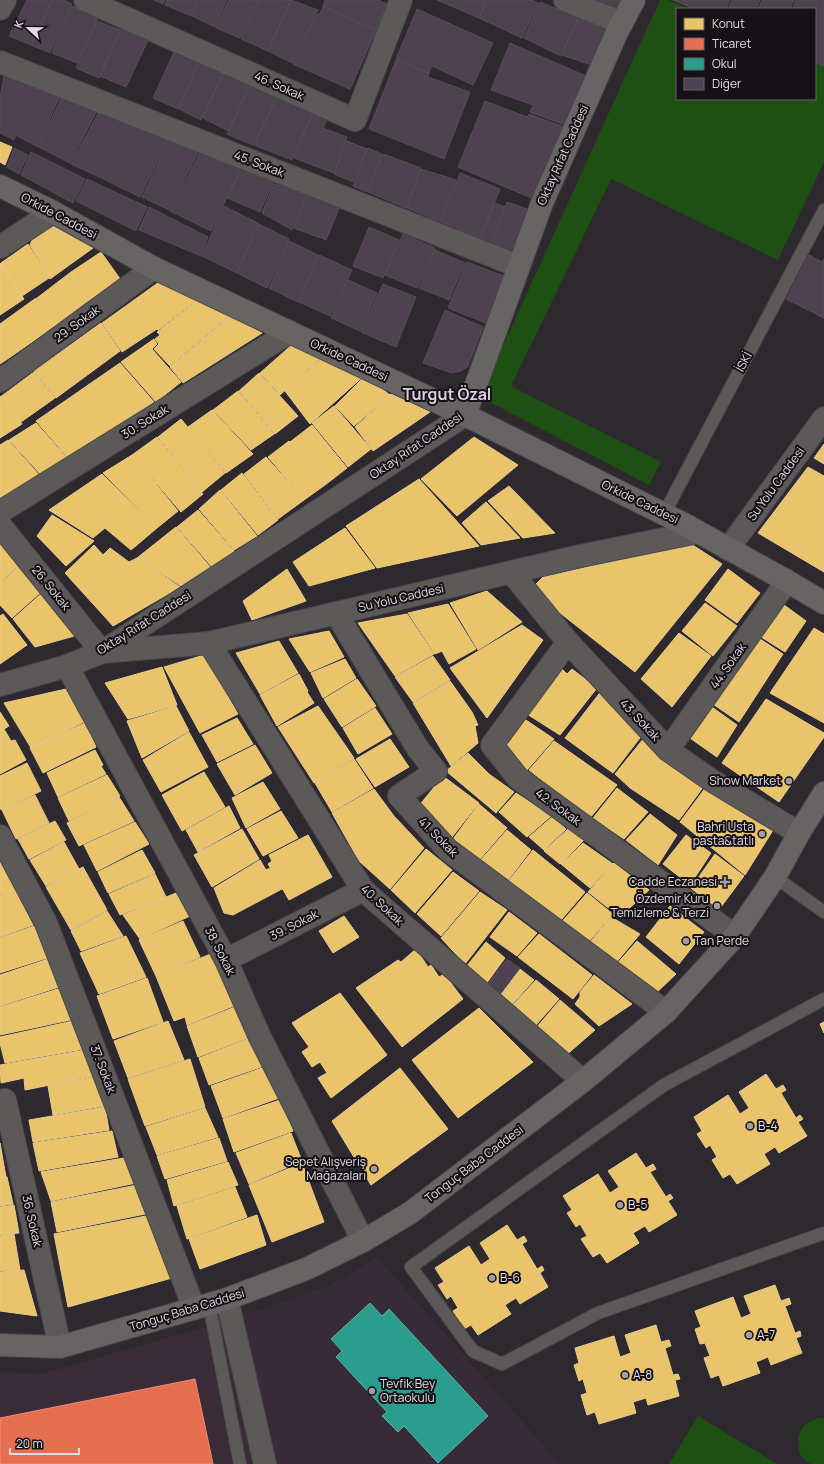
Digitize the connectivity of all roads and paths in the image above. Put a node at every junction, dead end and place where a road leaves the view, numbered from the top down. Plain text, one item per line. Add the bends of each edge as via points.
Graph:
1 (5, 0) edge
2 (85, 0) edge
3 (401, 0) edge
4 (565, 0) edge
5 (634, 0) edge
6 (0, 9) edge
7 (622, 23) junction
8 (0, 62) edge
9 (0, 186) edge
10 (824, 210) edge
11 (53, 212) junction
12 (0, 247) edge
13 (518, 266) junction
14 (154, 268) junction
15 (290, 332) junction
16 (0, 381) edge
17 (465, 415) junction
18 (824, 418) edge
19 (0, 512) edge
20 (664, 514) junction
21 (0, 525) edge
22 (698, 532) junction
23 (728, 549) junction
24 (511, 572) junction
25 (787, 581) junction
26 (824, 604) edge
27 (336, 613) junction
28 (568, 642) junction
29 (209, 643) junction
30 (102, 652) junction
31 (67, 666) junction
32 (0, 685) edge
33 (668, 750) junction
34 (824, 793) edge
35 (799, 833) junction
36 (0, 836) edge
37 (775, 877) junction
38 (363, 890) junction
39 (824, 912) edge
40 (735, 936) junction
41 (226, 960) junction
42 (824, 999) edge
43 (666, 1012) junction
44 (583, 1081) junction
45 (0, 1100) edge
46 (824, 1233) edge
47 (363, 1241) junction
48 (210, 1304) junction
49 (0, 1345) edge
50 (60, 1347) junction
51 (240, 1464) edge
52 (265, 1464) edge

1 - 6 street
2 - 3 street, 46. Sokak via 355,120
4 - 7 street
5 - 7 street, Oktay Rıfat Caddesi
7 - 13 street, Oktay Rıfat Caddesi via 542,203
8 - 13 street, 45. Sokak
9 - 11 street, Orkide Caddesi
10 - 20 lane, İSKİ
11 - 12 street
11 - 14 street, Orkide Caddesi
13 - 17 street, Oktay Rıfat Caddesi
14 - 15 street, Orkide Caddesi
14 - 16 street, 29. Sokak
15 - 17 street, Orkide Caddesi
15 - 19 street, 30. Sokak
17 - 20 street, Orkide Caddesi
17 - 30 street, Oktay Rıfat Caddesi
18 - 23 street, Su Yolu Caddesi
20 - 22 street, Orkide Caddesi
21 - 30 street, 26. Sokak
22 - 23 street, Orkide Caddesi
22 - 24 street, Su Yolu Caddesi
23 - 25 street, Orkide Caddesi
24 - 27 street, Su Yolu Caddesi
24 - 28 street, 43. Sokak
25 - 26 street, Orkide Caddesi
25 - 33 street, 44. Sokak
27 - 29 street, Su Yolu Caddesi
27 - 43 street, 41. Sokak via 418,749 436,771 399,796 448,850
28 - 33 street, 43. Sokak
28 - 40 street, 42. Sokak via 492,745 518,778
29 - 30 street, Su Yolu Caddesi
29 - 38 street, 40. Sokak
30 - 31 street, Oktay Rıfat Caddesi
31 - 32 street, Oktay Rıfat Caddesi
31 - 41 street, 38. Sokak
33 - 35 street, 43. Sokak via 711,780
34 - 35 street, Tonguç Baba Caddesi
35 - 37 street, Tonguç Baba Caddesi
36 - 48 street, 37. Sokak via 46,923
37 - 39 lane
37 - 40 street, Tonguç Baba Caddesi
38 - 41 street, 39. Sokak
38 - 44 street, 40. Sokak
40 - 43 street, Tonguç Baba Caddesi
41 - 47 street, 38. Sokak via 259,1035
42 - 46 lane via 664,1085 412,1267 473,1351 502,1364 598,1313
43 - 44 street, Tonguç Baba Caddesi
44 - 47 street, Tonguç Baba Caddesi via 410,1213
45 - 50 street, 36. Sokak via 5,1100
47 - 48 street, Tonguç Baba Caddesi via 306,1270
48 - 50 street, Tonguç Baba Caddesi
48 - 51 lane
48 - 52 street, 37. Sokak
49 - 50 street, Tonguç Baba Caddesi

